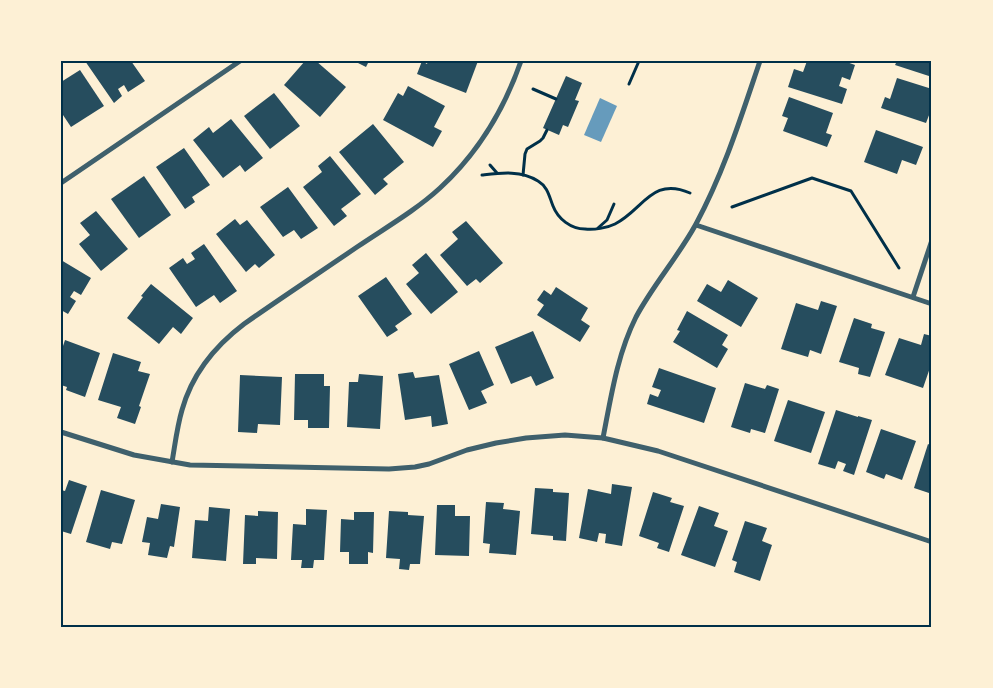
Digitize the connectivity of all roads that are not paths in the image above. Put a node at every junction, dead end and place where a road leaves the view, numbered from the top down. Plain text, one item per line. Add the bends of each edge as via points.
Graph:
1 (240, 61) edge
2 (521, 61) edge
3 (760, 61) edge
4 (61, 183) edge
5 (696, 225) junction
6 (932, 240) edge
7 (912, 297) junction
8 (932, 304) edge
9 (61, 432) edge
10 (603, 438) junction
11 (172, 462) junction
12 (932, 542) edge

1 - 4 street
2 - 11 street via 506,99 481,142 439,189 244,324 213,352 197,374 186,398
3 - 5 street via 727,156
5 - 7 street
5 - 10 street via 643,305 629,334 617,367
6 - 7 street
7 - 8 street
9 - 11 street via 125,452
10 - 11 street via 565,436 496,442 429,464 389,469 224,467
10 - 12 street via 658,451

